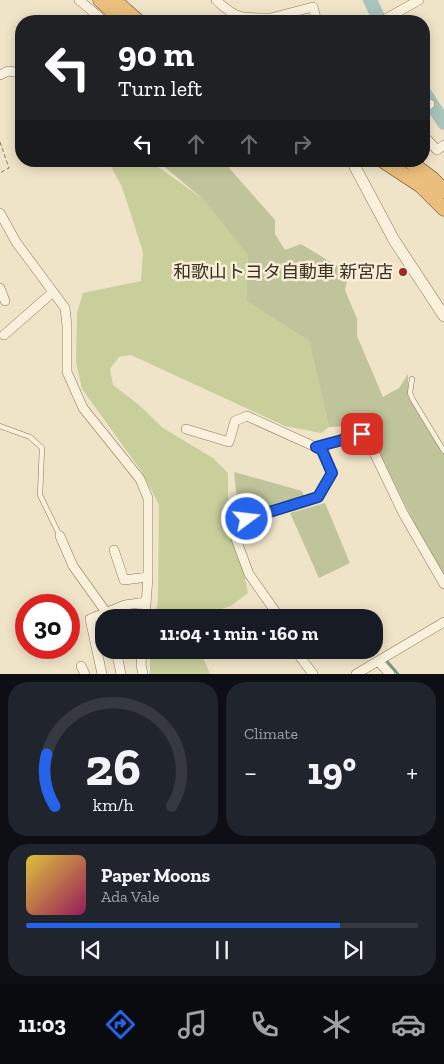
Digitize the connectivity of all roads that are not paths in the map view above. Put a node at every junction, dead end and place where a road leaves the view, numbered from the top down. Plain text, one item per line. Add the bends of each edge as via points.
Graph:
1 (80, 0) edge
2 (100, 0) edge
3 (114, 0) edge
4 (216, 0) edge
5 (419, 0) edge
6 (315, 4) edge
7 (97, 15) edge
8 (116, 15) edge
9 (131, 15) edge
10 (234, 15) edge
11 (281, 15) edge
12 (393, 15) edge
13 (15, 72) edge
14 (0, 75) edge
15 (430, 142) edge
16 (444, 145) edge
17 (355, 167) edge
18 (393, 167) edge
19 (417, 167) edge
20 (444, 191) edge
21 (444, 209) edge
22 (0, 213) edge
23 (0, 288) edge
24 (53, 292) junction
25 (5, 301) dead end
26 (444, 316) edge
27 (4, 335) dead end
28 (412, 379) dead end
29 (0, 426) edge
30 (186, 429) dead end
31 (316, 447) junction
32 (444, 451) edge
33 (60, 536) joint
34 (114, 550) dead end
35 (148, 578) junction
36 (444, 584) edge
37 (146, 602) junction
38 (103, 609) edge
39 (118, 609) edge
40 (146, 609) edge
41 (274, 609) edge
42 (95, 618) edge
43 (444, 622) edge
44 (95, 642) edge
45 (99, 659) edge
46 (118, 659) edge
47 (141, 659) edge
48 (302, 659) edge
49 (378, 661) junction
50 (102, 674) edge
51 (121, 674) edge
52 (143, 674) edge
53 (313, 674) edge
54 (356, 674) edge
55 (390, 674) edge

1 - 7 street
2 - 8 highway
3 - 9 highway
4 - 10 street
5 - 12 street
6 - 11 street
13 - 14 street
15 - 16 street via 437,150
17 - 26 street via 394,240
18 - 21 highway via 421,186
19 - 20 highway
22 - 24 street via 16,242
23 - 25 street
24 - 27 street
24 - 35 street via 65,308 67,372 83,408 140,479 148,498
28 - 32 lane via 410,392 413,400
29 - 33 lane via 30,436 42,448 40,495
30 - 31 street via 228,442 236,421 247,416
31 - 36 street via 354,433 362,434
31 - 41 street via 322,450 332,473 318,497 230,523 249,574
33 - 38 street via 73,566
34 - 35 street via 124,580
35 - 37 street
37 - 39 street
37 - 40 street
42 - 44 street via 90,619
43 - 49 street
45 - 50 street
46 - 51 street
47 - 52 street
48 - 53 street
49 - 54 street
49 - 55 street

